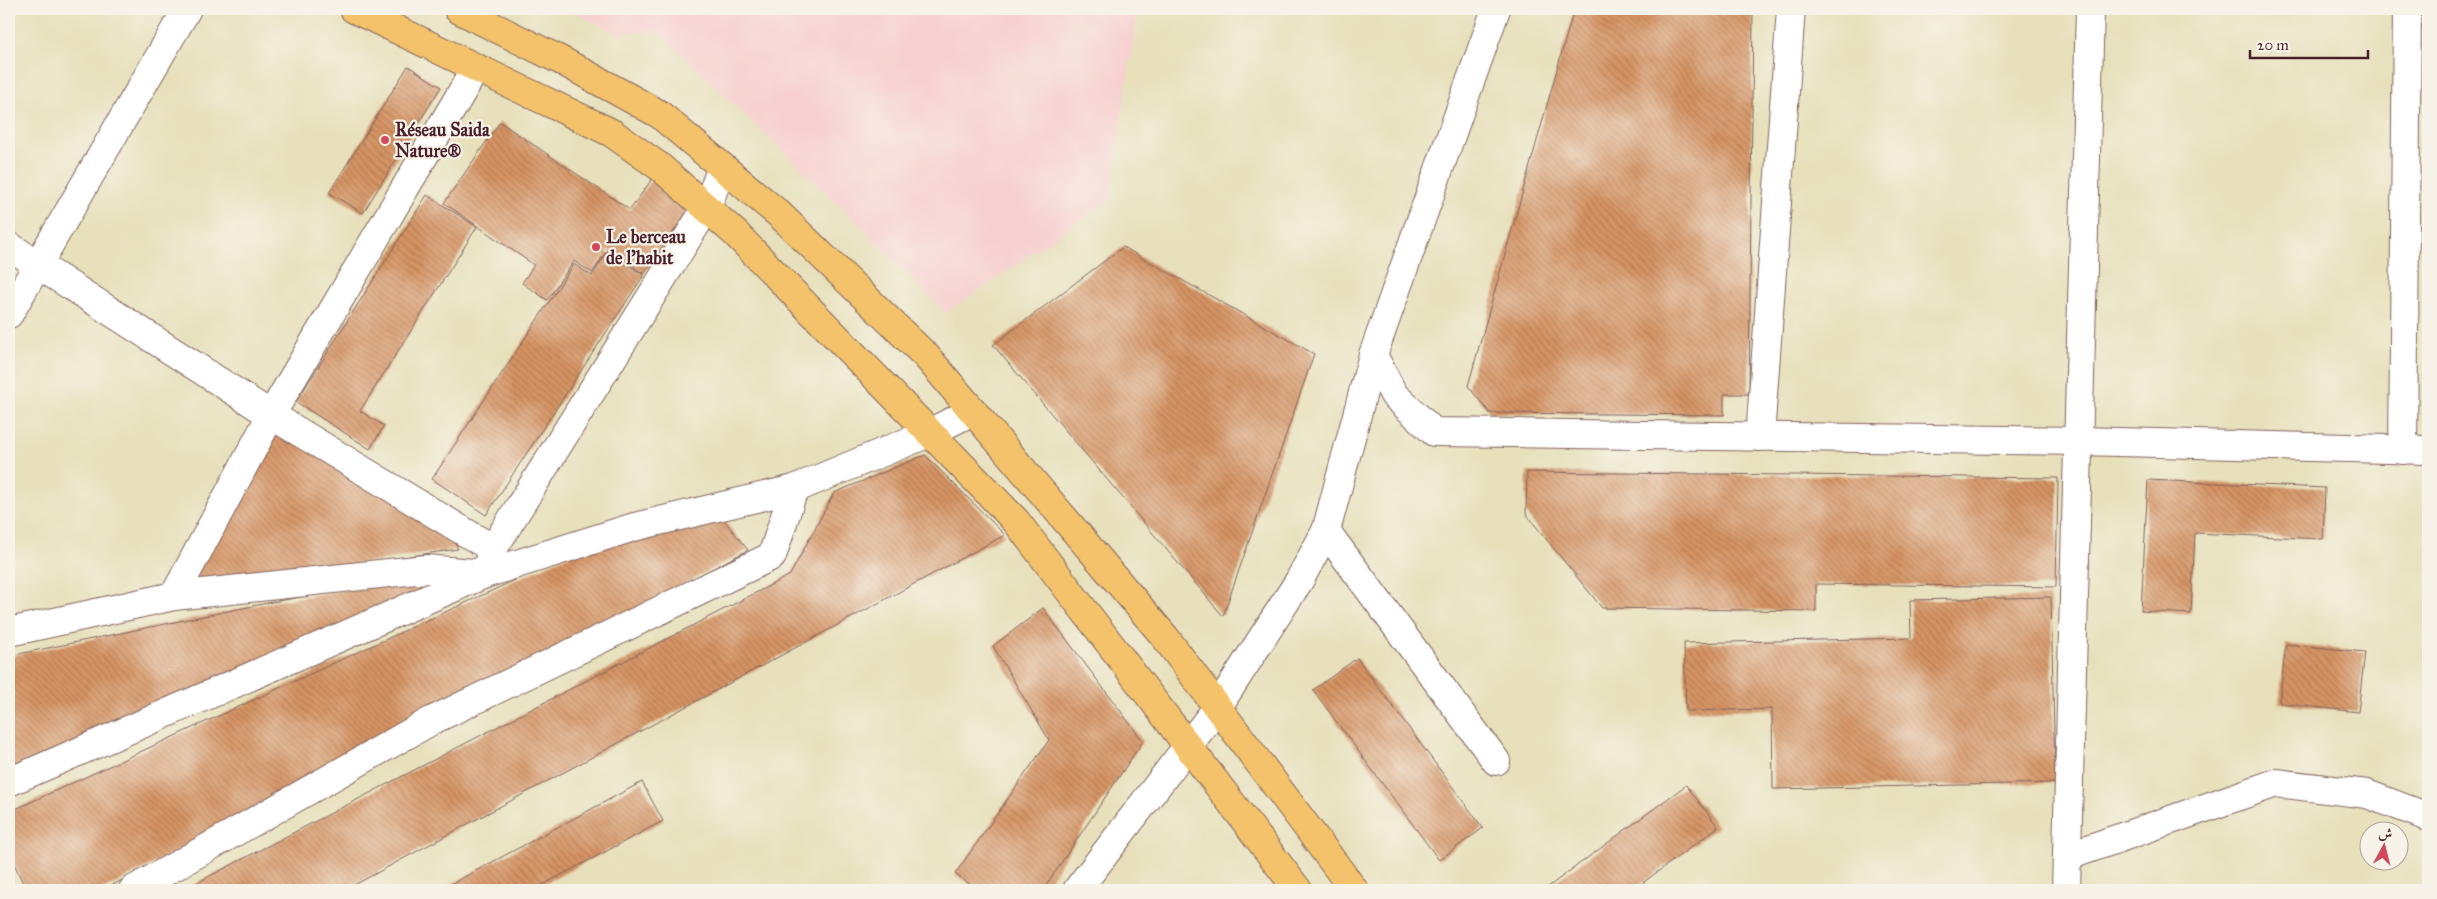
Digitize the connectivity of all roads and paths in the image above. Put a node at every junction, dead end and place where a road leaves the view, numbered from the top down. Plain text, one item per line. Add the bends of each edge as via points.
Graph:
1 (187, 9) edge
2 (354, 9) edge
3 (458, 9) edge
4 (1496, 9) edge
5 (1791, 9) edge
6 (2090, 9) edge
7 (2407, 9) edge
8 (476, 68) junction
9 (722, 167) junction
10 (707, 207) junction
11 (9, 246) edge
12 (38, 266) junction
13 (9, 314) edge
14 (1373, 355) junction
15 (973, 412) junction
16 (271, 415) junction
17 (930, 433) junction
18 (1760, 437) junction
19 (2079, 441) junction
20 (2416, 450) edge
21 (794, 489) junction
22 (1326, 531) junction
23 (489, 561) junction
24 (174, 596) junction
25 (9, 632) edge
26 (1218, 708) junction
27 (1189, 748) junction
28 (1496, 761) dead end
29 (9, 782) edge
30 (2428, 817) edge
31 (2068, 856) junction
32 (133, 890) edge
33 (1078, 890) edge
34 (1298, 890) edge
35 (1354, 890) edge
36 (2066, 890) edge

1 - 12 street
2 - 8 main road
3 - 9 main road via 659,114
4 - 14 street
5 - 18 street
6 - 19 street
7 - 20 street
8 - 10 main road via 612,133 660,167
8 - 16 street
9 - 10 street
9 - 15 main road via 780,216 927,357
10 - 17 main road via 835,333
10 - 23 street
11 - 12 street
12 - 13 street
12 - 16 street
14 - 18 street via 1394,395 1434,432
14 - 22 street
15 - 17 street
15 - 26 main road via 1165,637
16 - 23 street
16 - 24 street
17 - 21 street
17 - 27 main road via 1016,521
18 - 19 street
19 - 20 street
19 - 31 street
21 - 23 street
21 - 32 street via 772,556 431,721
22 - 26 street via 1299,581
22 - 28 street
23 - 24 street
23 - 29 street
24 - 25 street
26 - 27 street
26 - 35 main road
27 - 33 street
27 - 34 main road
30 - 31 street via 2367,794 2276,783
31 - 36 street

